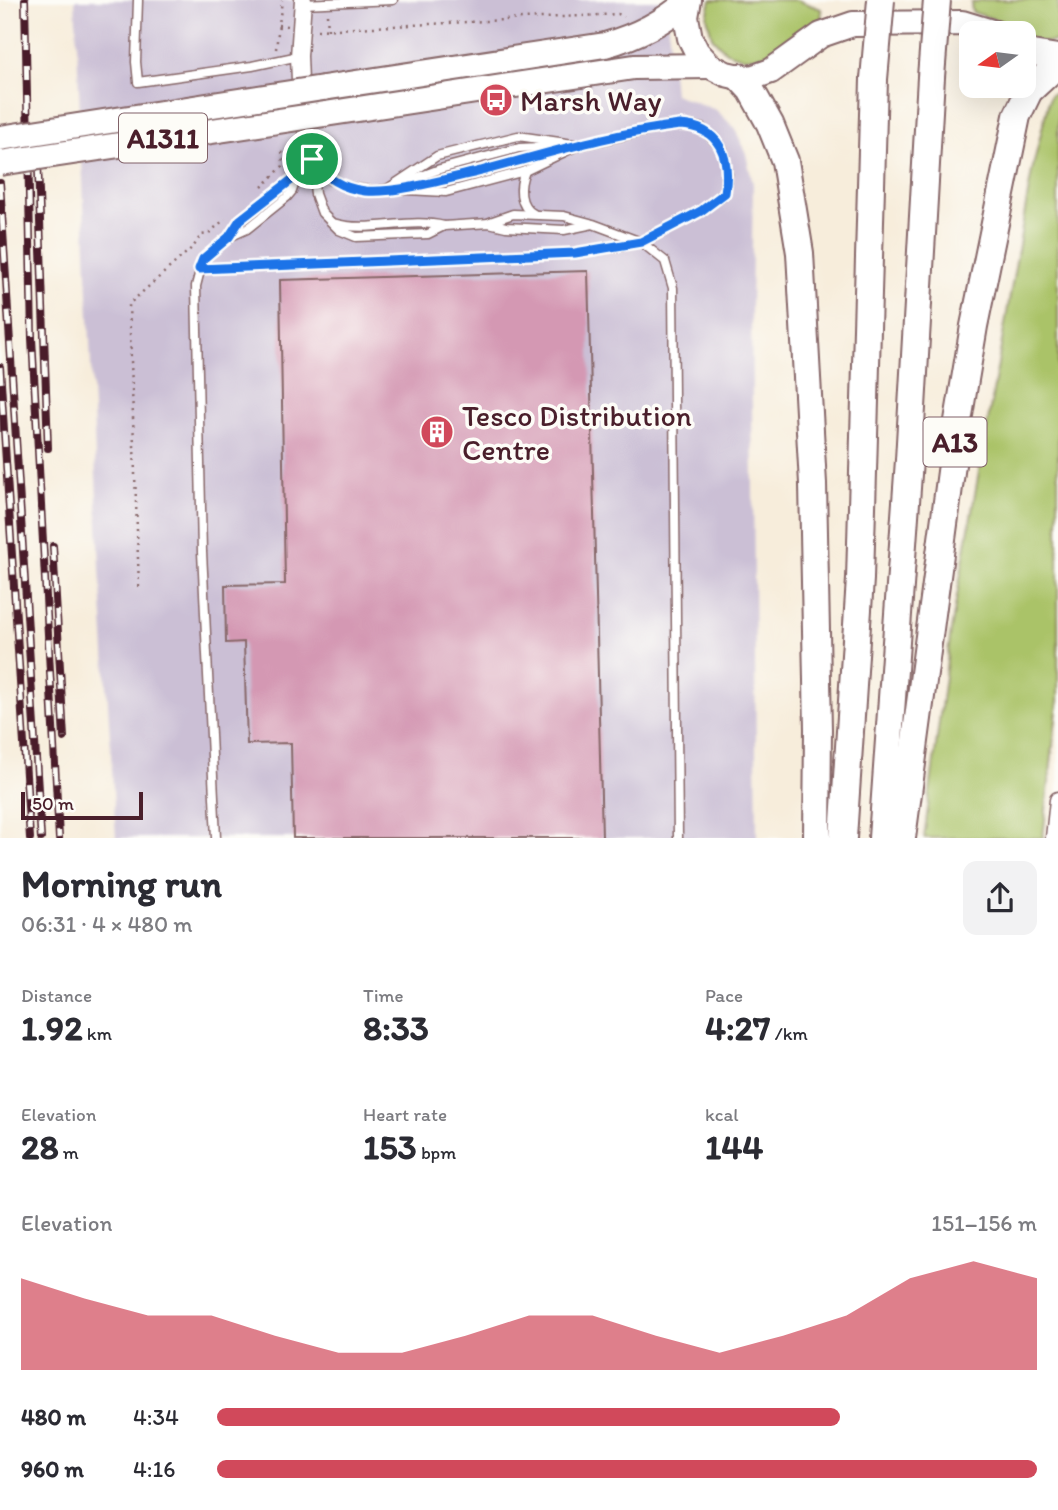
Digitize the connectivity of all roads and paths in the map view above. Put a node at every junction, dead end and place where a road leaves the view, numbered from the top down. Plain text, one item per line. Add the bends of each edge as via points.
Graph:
1 (138, 0) edge
2 (282, 0) edge
3 (383, 0) edge
4 (393, 0) edge
5 (881, 0) edge
6 (937, 0) edge
7 (689, 1) edge
8 (303, 2) edge
9 (626, 23) dead end
10 (959, 23) edge
11 (314, 28) dead end
12 (1036, 54) edge
13 (299, 56) junction
14 (1058, 57) edge
15 (275, 61) junction
16 (1058, 64) edge
17 (710, 66) junction
18 (740, 77) junction
19 (0, 138) edge
20 (580, 145) junction
21 (282, 149) dead end
22 (312, 162) junction
23 (0, 163) edge
24 (525, 171) junction
25 (262, 187) dead end
26 (387, 189) junction
27 (537, 215) junction
28 (226, 218) dead end
29 (489, 223) junction
30 (593, 224) junction
31 (641, 242) junction
32 (199, 269) junction
33 (139, 587) dead end
34 (1058, 800) edge
35 (216, 838) edge
36 (678, 838) edge
37 (817, 838) edge
38 (843, 838) edge
39 (882, 838) edge
40 (902, 838) edge
41 (1054, 838) edge

1 - 15 lane via 138,82
2 - 15 path
3 - 4 lane
3 - 8 lane
5 - 38 highway, bridge via 874,79 860,579
6 - 39 highway, A13, bridge
7 - 17 main road via 691,38
7 - 19 main road, A1311, bridge via 646,31 605,45
8 - 13 street
9 - 11 path via 618,14
10 - 18 main road via 853,24 821,35 771,71
12 - 14 main road
13 - 15 lane
13 - 22 street via 301,106
16 - 40 highway, A13 via 1035,84 1020,106 1003,181 957,427
17 - 18 main road
17 - 23 main road, A1311, bridge via 634,67
18 - 37 highway via 770,124 785,161 800,253 813,484
20 - 24 lane
20 - 26 lane via 519,148
20 - 26 lane via 518,136 496,141 437,156
20 - 31 lane via 680,125 702,128 723,150 728,174 725,193
21 - 25 path via 283,166
22 - 26 lane via 330,180 348,187
22 - 29 lane via 322,213 347,235 428,234 444,226
22 - 32 lane via 286,197 247,229 229,237 203,259
24 - 26 lane via 446,192
24 - 27 lane via 522,199 527,211
27 - 29 lane via 513,214
27 - 30 lane
28 - 33 path via 201,235 129,304
29 - 30 lane via 564,230
30 - 31 lane
31 - 32 lane via 575,253
31 - 36 lane via 665,261 673,288
32 - 35 lane via 195,286 202,552
34 - 41 street

